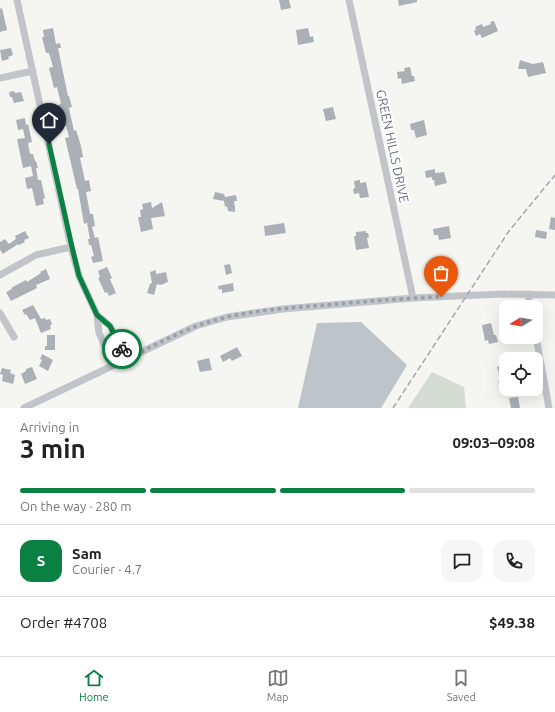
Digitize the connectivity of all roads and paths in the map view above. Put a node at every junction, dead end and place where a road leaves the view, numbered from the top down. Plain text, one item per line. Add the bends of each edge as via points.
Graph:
1 (17, 0) edge
2 (348, 0) edge
3 (33, 70) junction
4 (0, 78) edge
5 (72, 247) junction
6 (0, 274) edge
7 (528, 294) junction
8 (555, 295) edge
9 (413, 298) junction
10 (529, 300) edge
11 (0, 313) edge
12 (97, 315) junction
13 (14, 337) dead end
14 (537, 344) edge
15 (127, 359) junction
16 (114, 365) junction
17 (24, 408) edge
18 (549, 408) edge

1 - 3 street
2 - 9 street, GREEN HILLS DRIVE
3 - 4 street
3 - 5 street
5 - 6 street via 36,255
5 - 12 street via 79,276
7 - 8 street
7 - 9 street
7 - 10 street
9 - 15 street via 283,309 227,317 196,326
11 - 13 street
12 - 15 street via 110,326
12 - 16 street via 99,333
14 - 18 street
15 - 16 street
16 - 17 street

